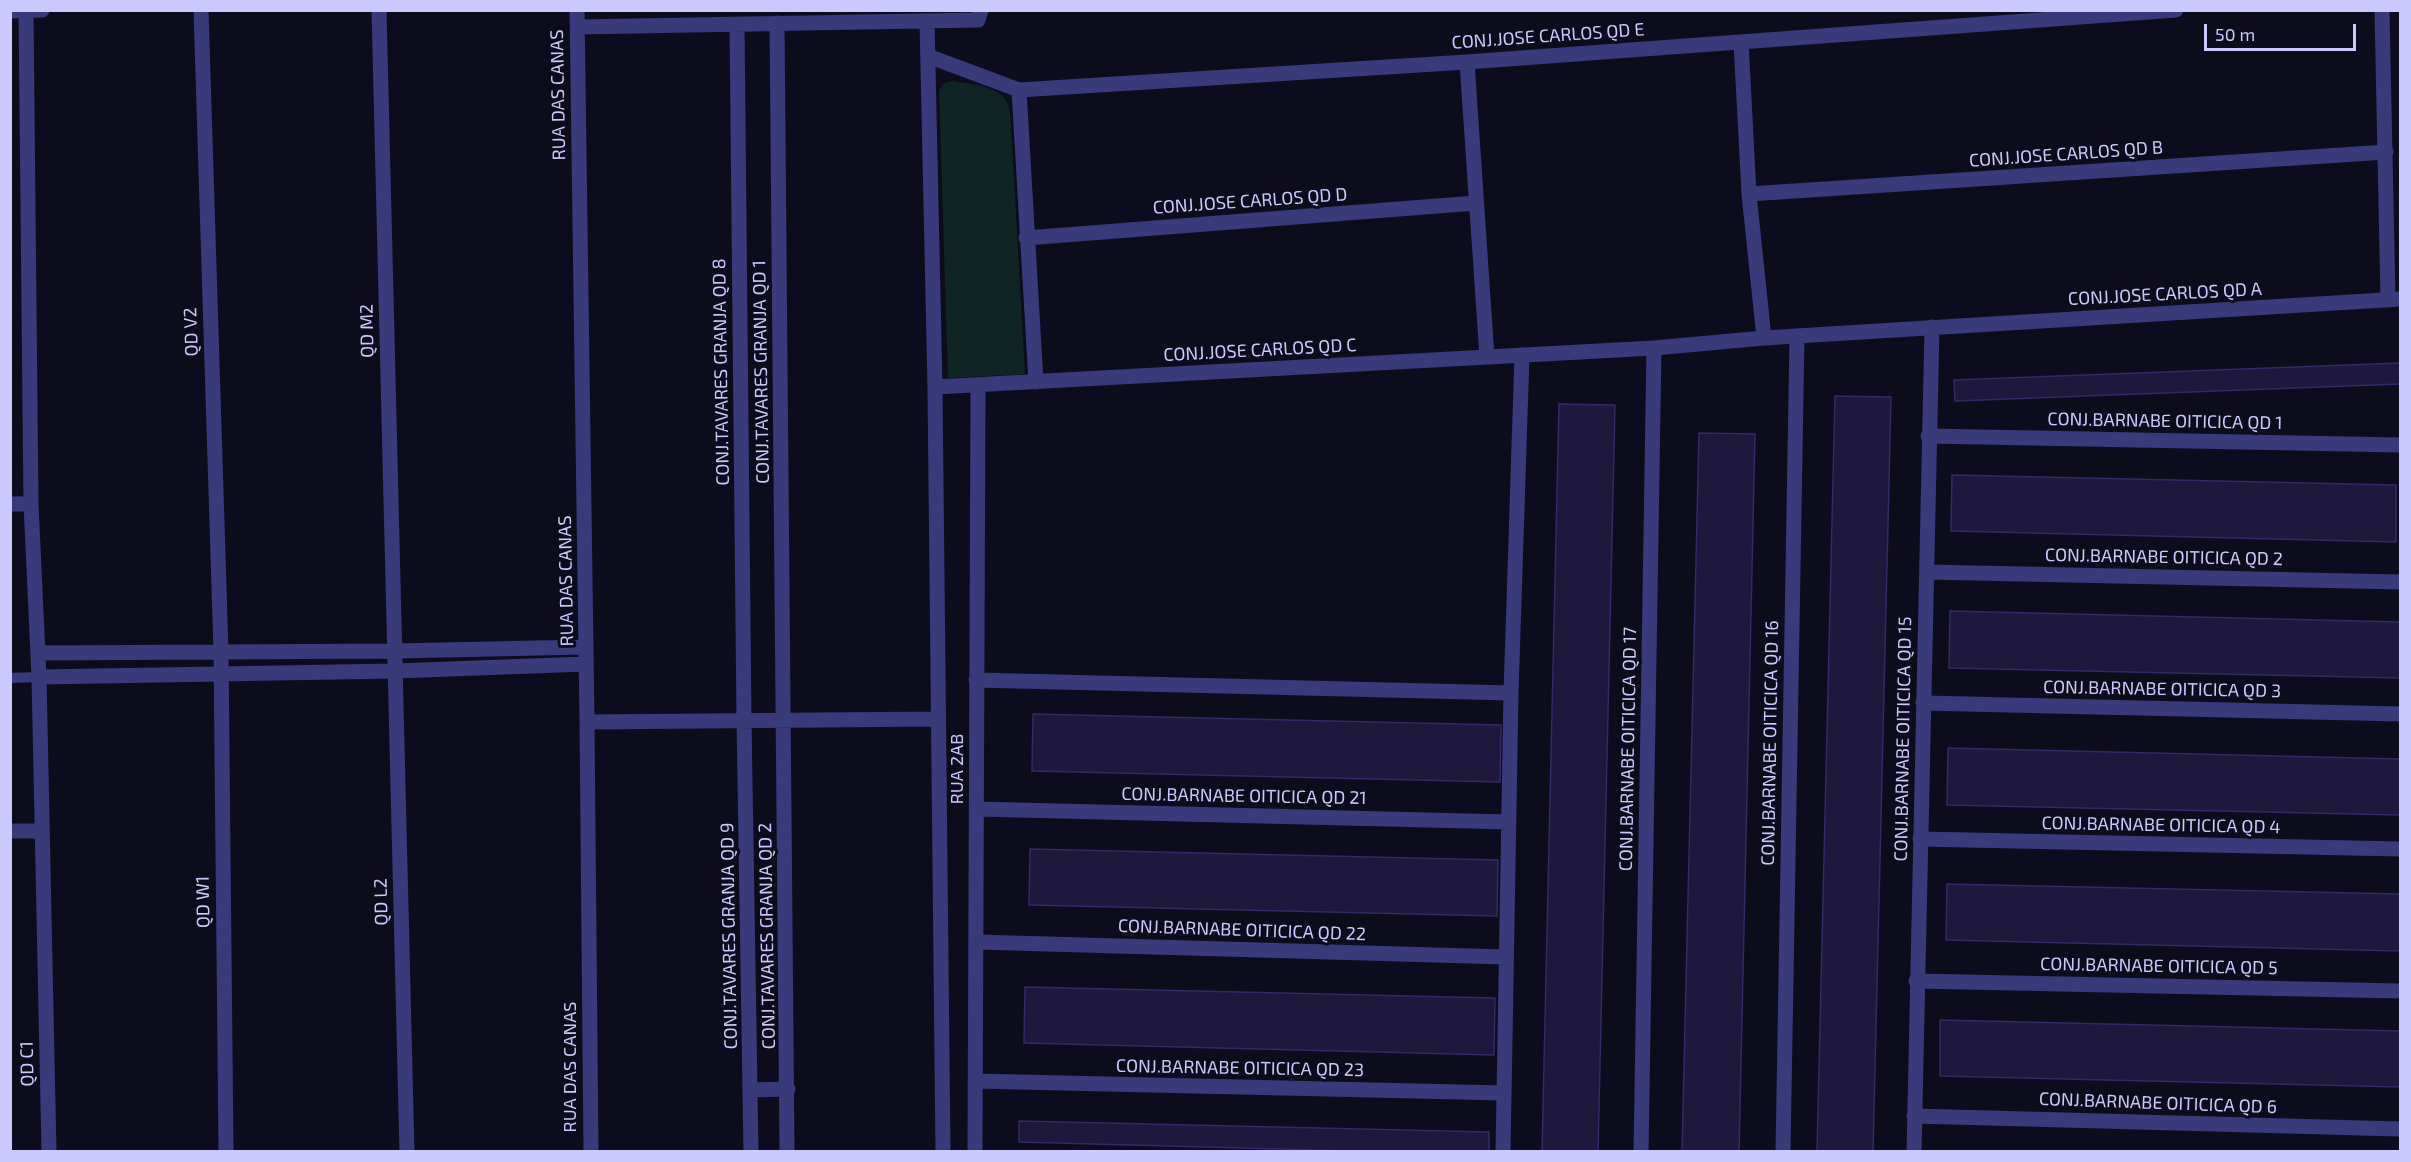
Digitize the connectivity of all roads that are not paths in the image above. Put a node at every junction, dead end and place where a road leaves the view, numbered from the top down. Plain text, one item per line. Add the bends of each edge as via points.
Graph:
1 (42, 10) edge
2 (201, 10) edge
3 (379, 10) edge
4 (576, 10) edge
5 (2176, 10) edge
6 (2382, 10) edge
7 (10, 11) edge
8 (26, 11) edge
9 (979, 15) edge
10 (848, 16) edge
11 (712, 18) edge
12 (927, 21) junction
13 (737, 24) junction
14 (777, 24) junction
15 (577, 27) junction
16 (1741, 42) junction
17 (928, 56) junction
18 (1467, 62) junction
19 (1019, 90) junction
20 (2386, 152) junction
21 (1749, 194) junction
22 (1476, 203) junction
23 (1026, 238) junction
24 (2394, 299) edge
25 (1932, 327) junction
26 (1797, 336) junction
27 (1764, 338) junction
28 (1654, 348) junction
29 (1522, 355) junction
30 (1487, 357) junction
31 (1036, 382) junction
32 (978, 385) junction
33 (935, 387) junction
34 (1928, 436) junction
35 (2400, 445) edge
36 (10, 504) edge
37 (31, 504) junction
38 (1926, 572) junction
39 (2400, 582) edge
40 (586, 647) junction
41 (221, 651) junction
42 (394, 651) junction
43 (38, 653) junction
44 (586, 664) junction
45 (395, 671) junction
46 (220, 675) junction
47 (39, 677) junction
48 (10, 678) edge
49 (976, 680) junction
50 (1511, 693) junction
51 (1923, 704) junction
52 (2400, 714) edge
53 (938, 719) junction
54 (744, 720) junction
55 (783, 720) junction
56 (587, 722) junction
57 (977, 809) junction
58 (1509, 822) junction
59 (10, 831) edge
60 (41, 831) junction
61 (1920, 839) junction
62 (2400, 849) edge
63 (977, 942) junction
64 (1506, 957) junction
65 (1916, 981) junction
66 (2400, 991) edge
67 (975, 1081) junction
68 (788, 1089) junction
69 (751, 1090) junction
70 (1504, 1093) junction
71 (1914, 1116) junction
72 (2400, 1129) edge
73 (49, 1152) edge
74 (226, 1152) edge
75 (406, 1152) edge
76 (591, 1152) edge
77 (751, 1152) edge
78 (788, 1152) edge
79 (943, 1152) edge
80 (975, 1152) edge
81 (1503, 1152) edge
82 (1641, 1152) edge
83 (1783, 1152) edge
84 (1914, 1152) edge

1 - 8 street
2 - 41 street, QD V2
3 - 42 street, QD M2
4 - 15 street, RUA DAS CANAS
5 - 16 street, CONJ.JOSE CARLOS QD E
6 - 20 street
7 - 8 street
8 - 37 street, QD C1
9 - 12 street
10 - 12 street
10 - 14 street
11 - 13 street
11 - 15 street
12 - 17 street
13 - 14 street
13 - 54 street, CONJ.TAVARES GRANJA QD 8
14 - 55 street, CONJ.TAVARES GRANJA QD 1
15 - 40 street, RUA DAS CANAS
16 - 18 street, CONJ.JOSE CARLOS QD E
16 - 21 street
17 - 19 street, CONJ.JOSE CARLOS QD E
17 - 33 street
18 - 19 street, CONJ.JOSE CARLOS QD E
18 - 22 street
19 - 23 street
20 - 21 street, CONJ.JOSE CARLOS QD B
20 - 24 street
21 - 27 street
22 - 23 street, CONJ.JOSE CARLOS QD D
22 - 30 street
23 - 31 street
24 - 25 street, CONJ.JOSE CARLOS QD A
25 - 26 street, CONJ.JOSE CARLOS QD A
25 - 34 street, CONJ.BARNABE OITICICA QD 15
26 - 27 street, CONJ.JOSE CARLOS QD A
26 - 83 street, CONJ.BARNABE OITICICA QD 16
27 - 28 street, CONJ.JOSE CARLOS QD C
28 - 29 street, CONJ.JOSE CARLOS QD C
28 - 82 street, CONJ.BARNABE OITICICA QD 17
29 - 30 street, CONJ.JOSE CARLOS QD C
29 - 50 street
30 - 31 street, CONJ.JOSE CARLOS QD C
31 - 32 street, CONJ.JOSE CARLOS QD C
32 - 33 street, CONJ.JOSE CARLOS QD C
32 - 49 street, RUA 2AB
33 - 53 street
34 - 35 street, CONJ.BARNABE OITICICA QD 1
34 - 38 street, CONJ.BARNABE OITICICA QD 15
36 - 37 street
37 - 43 street, QD C1
38 - 39 street, CONJ.BARNABE OITICICA QD 2
38 - 51 street, CONJ.BARNABE OITICICA QD 15
40 - 42 street
40 - 44 street, RUA DAS CANAS
41 - 42 street
41 - 43 street
41 - 46 street, QD W1
42 - 45 street, QD L2
43 - 47 street, QD C1
44 - 45 street
44 - 56 street, RUA DAS CANAS
45 - 46 street
45 - 75 street, QD L2
46 - 47 street
46 - 74 street, QD W1
47 - 48 lane
47 - 60 street, QD C1
49 - 50 street
49 - 57 street, RUA 2AB
50 - 58 street
51 - 52 street, CONJ.BARNABE OITICICA QD 3
51 - 61 street, CONJ.BARNABE OITICICA QD 15
53 - 55 street
53 - 79 street
54 - 55 street
54 - 56 street
54 - 69 street, CONJ.TAVARES GRANJA QD 9
55 - 68 street, CONJ.TAVARES GRANJA QD 2
56 - 76 street, RUA DAS CANAS
57 - 58 street, CONJ.BARNABE OITICICA QD 21
57 - 63 street, RUA 2AB
58 - 64 street
59 - 60 street
60 - 73 street, QD C1
61 - 62 street, CONJ.BARNABE OITICICA QD 4
61 - 65 street, CONJ.BARNABE OITICICA QD 15
63 - 64 street, CONJ.BARNABE OITICICA QD 22
63 - 67 street, RUA 2AB
64 - 70 street
65 - 66 street, CONJ.BARNABE OITICICA QD 5
65 - 71 street, CONJ.BARNABE OITICICA QD 15
67 - 70 street, CONJ.BARNABE OITICICA QD 23
67 - 80 street, RUA 2AB
68 - 69 street
68 - 78 street, CONJ.TAVARES GRANJA QD 2
69 - 77 street, CONJ.TAVARES GRANJA QD 9
70 - 81 street
71 - 72 street, CONJ.BARNABE OITICICA QD 6
71 - 84 street, CONJ.BARNABE OITICICA QD 15

